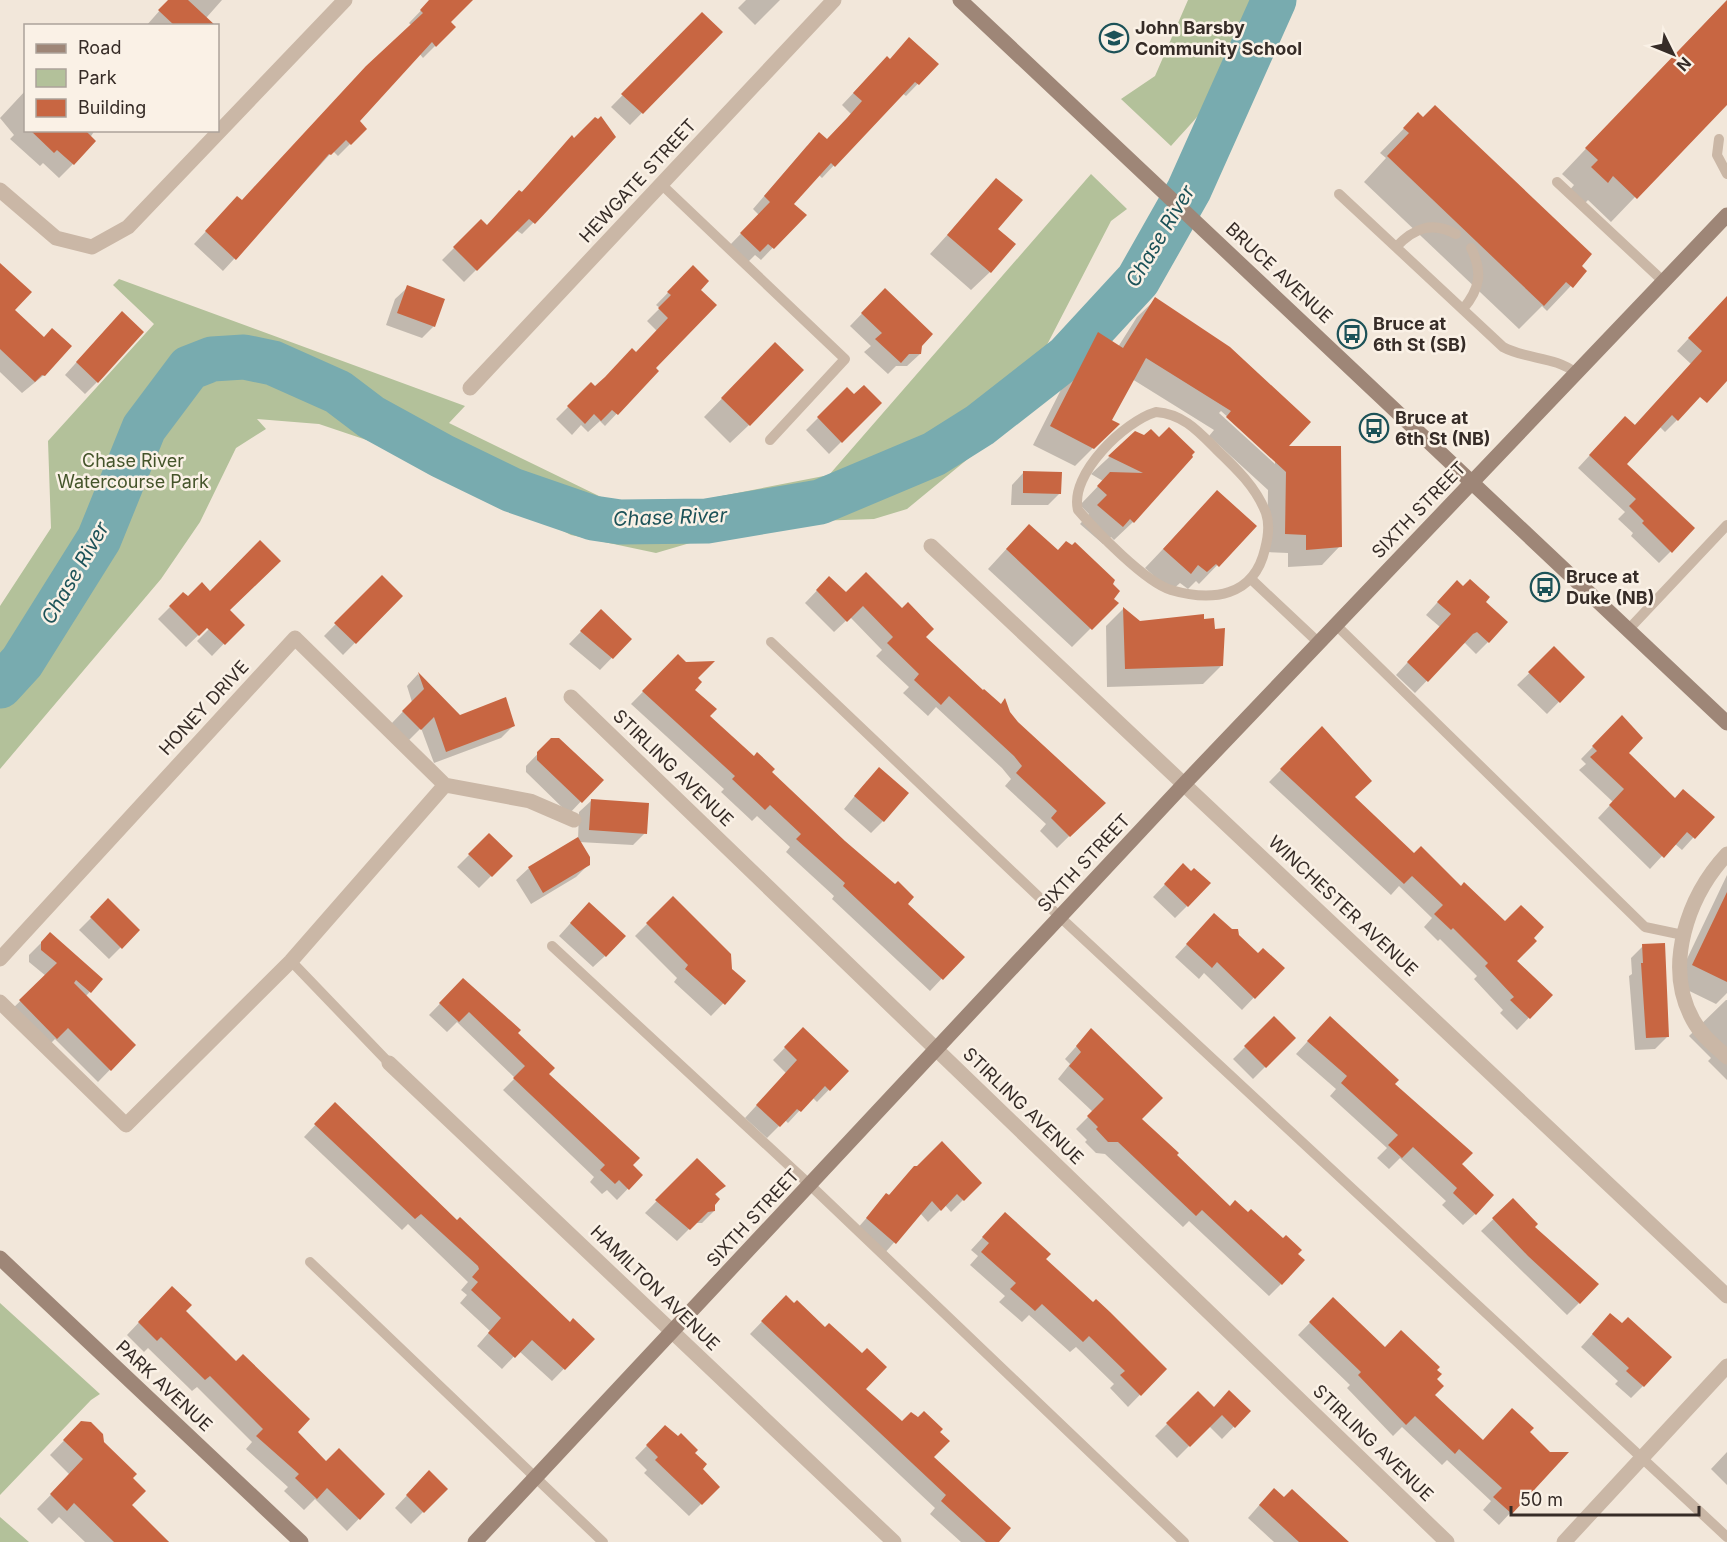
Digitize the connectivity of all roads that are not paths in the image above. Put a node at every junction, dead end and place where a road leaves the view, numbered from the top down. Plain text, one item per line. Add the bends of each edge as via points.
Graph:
1 (345, 0) edge
2 (834, 0) edge
3 (960, 0) edge
4 (219, 132) edge
5 (219, 132) edge
6 (1719, 139) dead end
7 (1727, 174) edge
8 (1557, 182) dead end
9 (661, 184) junction
10 (1339, 194) dead end
11 (2, 196) edge
12 (1727, 215) edge
13 (1456, 234) dead end
14 (1396, 247) junction
15 (1471, 248) dead end
16 (1663, 281) junction
17 (1463, 309) junction
18 (1576, 374) junction
19 (470, 388) dead end
20 (770, 440) dead end
21 (1472, 482) junction
22 (1727, 525) edge
23 (931, 546) dead end
24 (1251, 579) junction
25 (1336, 625) junction
26 (1628, 630) junction
27 (771, 642) dead end
28 (1318, 643) junction
29 (571, 697) dead end
30 (1727, 723) edge
31 (1185, 783) junction
32 (445, 784) junction
33 (574, 820) dead end
34 (1727, 854) edge
35 (1060, 917) junction
36 (1683, 935) junction
37 (552, 946) dead end
38 (0, 959) edge
39 (291, 961) junction
40 (0, 1002) edge
41 (936, 1049) junction
42 (1727, 1057) edge
43 (389, 1063) joint
44 (810, 1185) junction
45 (0, 1258) edge
46 (310, 1262) dead end
47 (1727, 1296) edge
48 (673, 1332) junction
49 (1727, 1366) edge
50 (1642, 1457) junction
51 (535, 1478) junction
52 (1727, 1537) edge
53 (302, 1542) edge
54 (475, 1542) edge
55 (603, 1542) edge
56 (894, 1542) edge
57 (1184, 1542) edge
58 (1447, 1542) edge
59 (1564, 1542) edge

1 - 4 street
2 - 9 street, HEWGATE STREET
3 - 21 street, BRUCE AVENUE
5 - 11 street via 128,227 92,247 56,238
6 - 7 lane via 1717,155
8 - 16 lane
9 - 19 street, HEWGATE STREET
9 - 20 lane via 845,359
10 - 14 lane
12 - 16 street, SIXTH STREET
13 - 14 lane via 1438,226 1423,227
14 - 17 lane
15 - 17 lane via 1479,270 1478,282 1474,296
16 - 18 street, SIXTH STREET
17 - 18 lane via 1513,353 1562,363
18 - 21 street, SIXTH STREET
21 - 25 street, SIXTH STREET
21 - 26 street, BRUCE AVENUE
22 - 26 lane
23 - 31 street, WINCHESTER AVENUE
24 - 24 lane via 1262,561 1267,516 1251,484 1179,416 1156,412 1141,416 1093,461 1077,492 1078,510 1143,574 1169,590 1206,596 1238,590
24 - 28 lane
25 - 28 street, SIXTH STREET
25 - 36 lane via 1645,927
26 - 30 street, BRUCE AVENUE
27 - 35 lane
28 - 31 street, SIXTH STREET
29 - 41 street, STIRLING AVENUE
31 - 35 street, SIXTH STREET
31 - 47 street, WINCHESTER AVENUE
32 - 33 street via 530,801
32 - 38 street, HONEY DRIVE via 295,638
32 - 39 street
34 - 36 street via 1696,900
35 - 41 street, SIXTH STREET
35 - 50 lane
36 - 42 street via 1678,966 1692,1020
37 - 44 lane
39 - 40 street via 126,1125
39 - 43 lane
41 - 44 street, SIXTH STREET
41 - 58 street, STIRLING AVENUE
43 - 48 street, HAMILTON AVENUE
44 - 48 street, SIXTH STREET
44 - 57 lane
45 - 53 street, PARK AVENUE
46 - 51 lane
48 - 51 street, SIXTH STREET
48 - 56 street, HAMILTON AVENUE
49 - 50 street
50 - 52 lane
50 - 59 street
51 - 54 street, SIXTH STREET
51 - 55 lane

